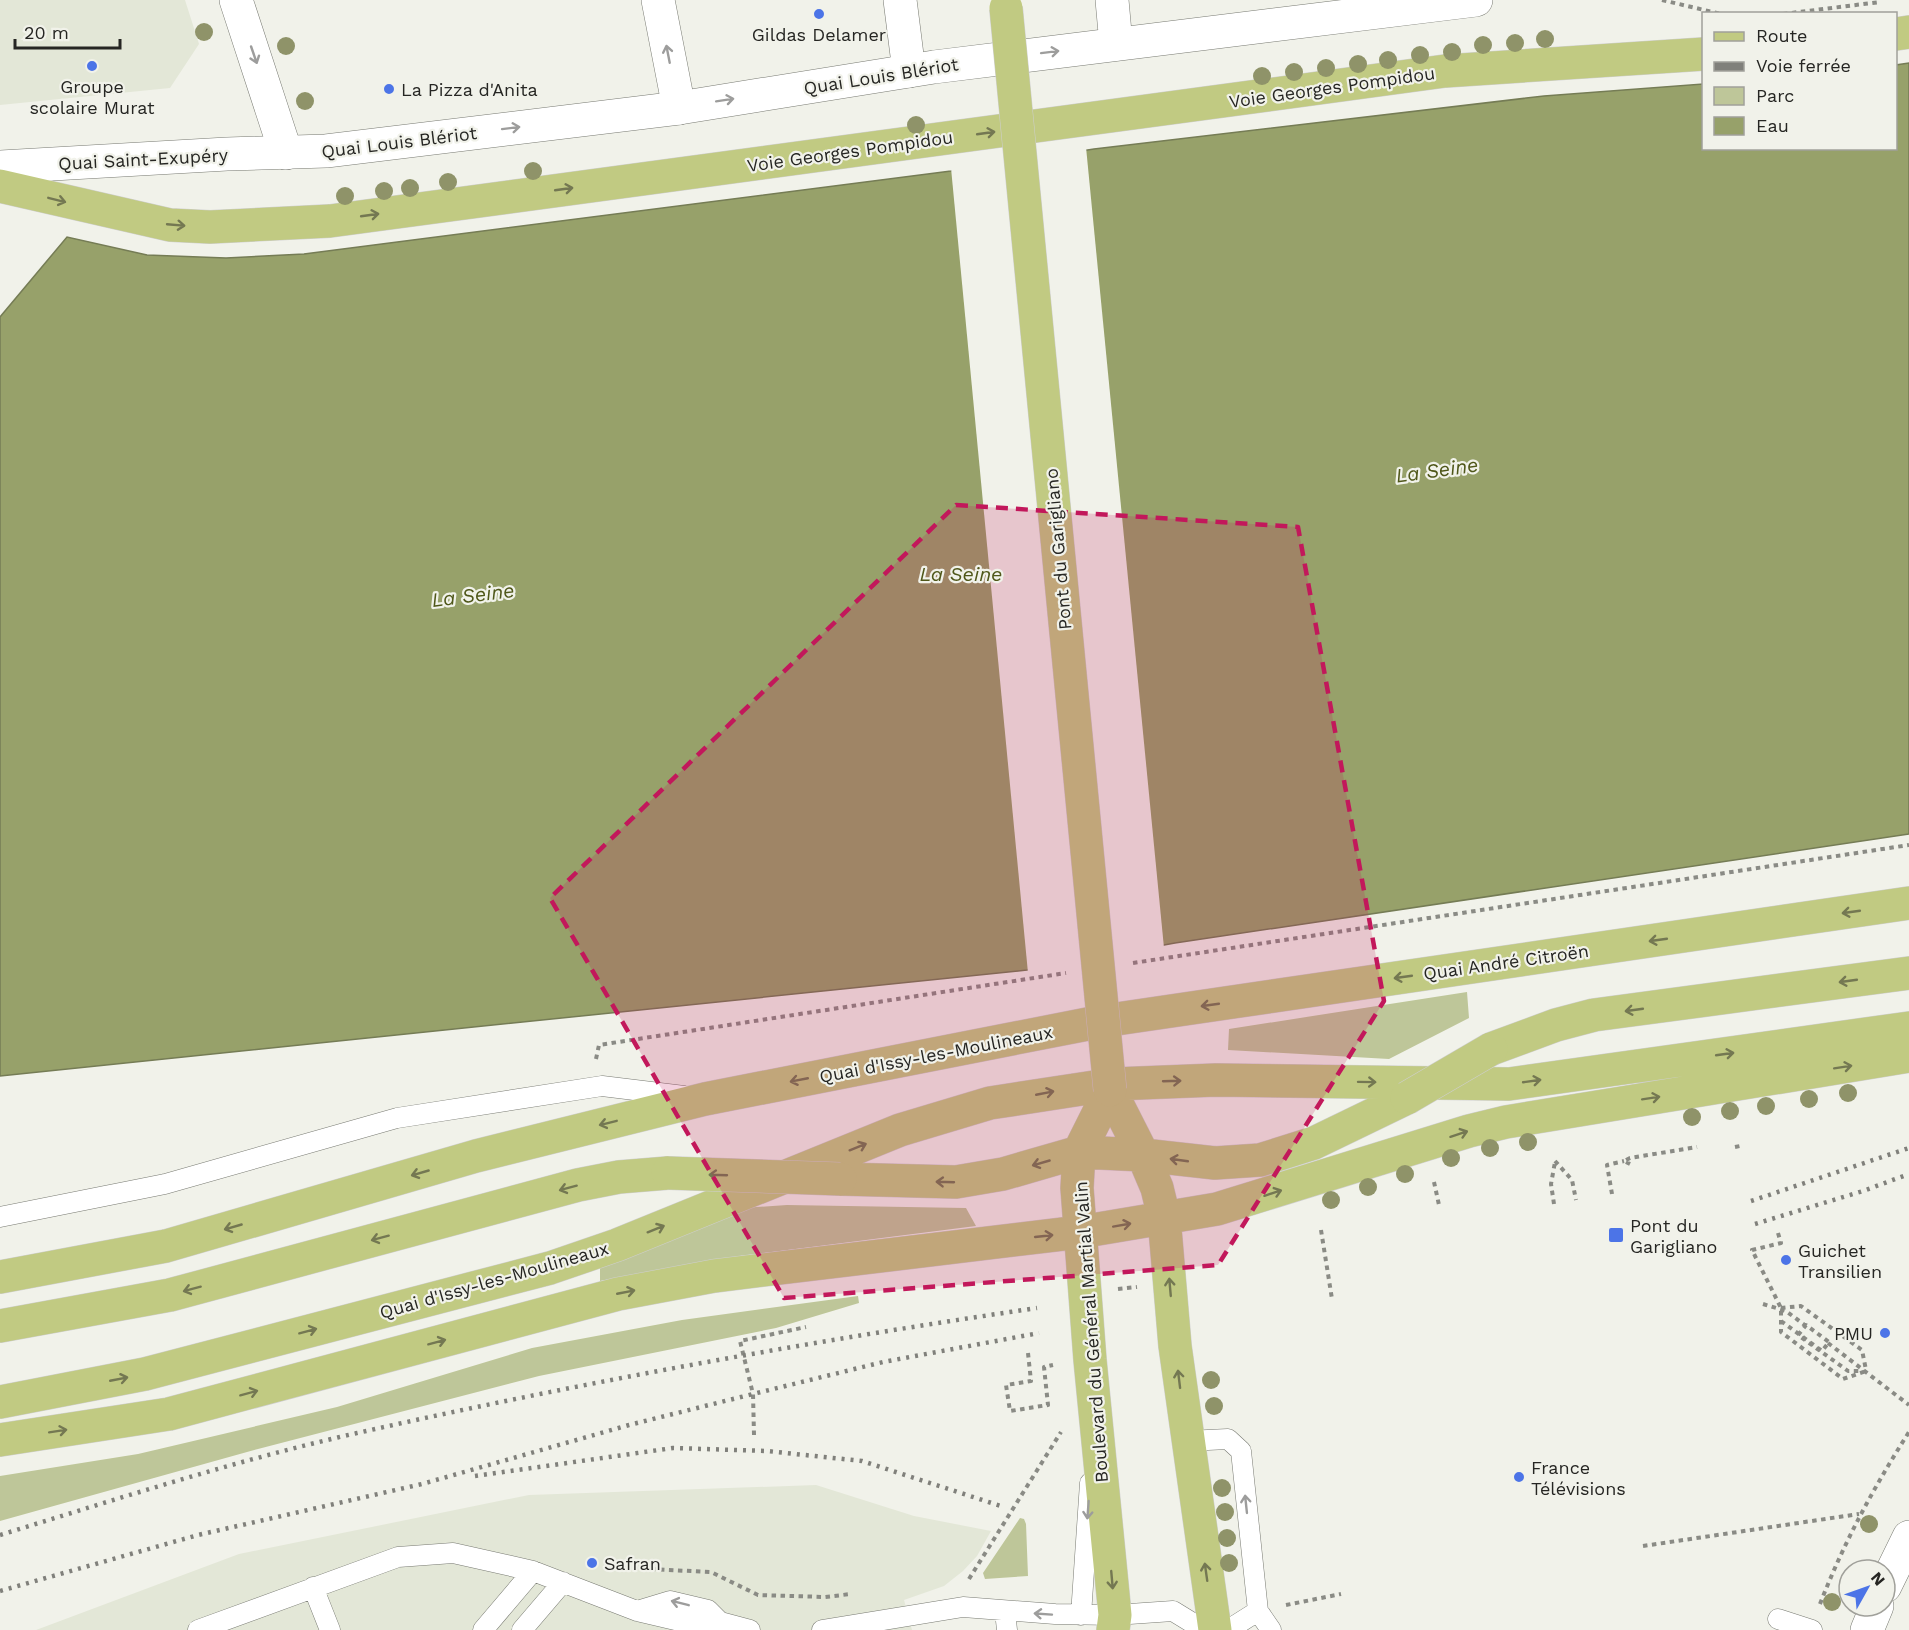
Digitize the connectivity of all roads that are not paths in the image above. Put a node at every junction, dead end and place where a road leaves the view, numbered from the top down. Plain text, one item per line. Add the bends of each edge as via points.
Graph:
1 (236, 0) edge
2 (658, 0) edge
3 (900, 0) edge
4 (1112, 0) edge
5 (1476, 0) edge
6 (1006, 4) edge
7 (1116, 44) junction
8 (1702, 54) edge
9 (909, 71) junction
10 (679, 108) junction
11 (286, 153) junction
12 (0, 167) edge
13 (0, 186) edge
14 (1909, 903) edge
15 (1909, 973) edge
16 (1103, 1021) joint
17 (1909, 1028) edge
18 (1909, 1056) edge
19 (1112, 1087) junction
20 (705, 1099) junction
21 (1080, 1152) junction
22 (1143, 1155) junction
23 (0, 1217) edge
24 (1164, 1217) junction
25 (1080, 1232) junction
26 (0, 1277) edge
27 (0, 1326) edge
28 (0, 1402) edge
29 (1081, 1416) junction
30 (0, 1440) edge
31 (1187, 1441) junction
32 (1909, 1536) edge
33 (1897, 1561) edge
34 (533, 1571) junction
35 (563, 1582) junction
36 (313, 1587) junction
37 (637, 1611) junction
38 (1258, 1611) junction
39 (1081, 1615) junction
40 (1778, 1618) dead end
41 (1006, 1620) edge
42 (1114, 1622) edge
43 (198, 1630) edge
44 (330, 1630) edge
45 (483, 1630) edge
46 (522, 1630) edge
47 (657, 1630) edge
48 (750, 1630) edge
49 (822, 1630) edge
50 (1203, 1630) edge
51 (1215, 1630) edge
52 (1228, 1630) edge
53 (1271, 1630) edge
54 (1811, 1630) edge

1 -> 11 street
10 -> 2 street
3 - 9 street
4 - 7 street
5 - 7 street, Quai Louis Blériot
6 - 19 main road, Pont du Garigliano, bridge
9 -> 7 street, Quai Louis Blériot
13 -> 8 main road, Voie Georges Pompidou via 170,225 330,221 1445,71
10 -> 9 street, Quai Louis Blériot
11 -> 10 street, Quai Louis Blériot via 326,152
11 - 12 street, Quai Saint-Exupéry
14 -> 16 main road, Quai André Citroën
15 -> 22 main road, bridge via 1594,1015 1491,1050 1407,1098 1314,1143 1260,1160 1215,1163
16 -> 20 main road, Quai d'Issy-les-Moulineaux
19 -> 17 main road via 1216,1080 1509,1084
24 -> 18 main road via 1240,1204 1506,1122
19 - 21 main road, Boulevard du Général Martial Valin
19 - 22 main road
28 -> 19 main road, Quai d'Issy-les-Moulineaux via 145,1374 550,1268 617,1245 900,1130 990,1103 1060,1090
20 - 23 lane via 602,1086 396,1118 165,1184
20 -> 26 main road, Quai d'Issy-les-Moulineaux via 476,1156 166,1246
21 - 22 main road
21 - 25 main road, Boulevard du Général Martial Valin
21 -> 27 main road, bridge via 1003,1174 956,1182 668,1173 619,1177 170,1295
22 - 24 main road
25 -> 24 main road
31 -> 24 main road
25 - 29 main road, Boulevard du Général Martial Valin
30 -> 25 main road via 169,1414 618,1294 714,1276
29 -> 39 lane
29 -> 42 main road, Boulevard du Général Martial Valin
38 -> 31 lane via 1241,1451 1228,1439
51 -> 31 main road
32 - 33 street
34 - 35 lane
34 - 36 lane via 453,1554 398,1557
34 - 45 lane
35 - 37 lane
35 - 46 lane
36 - 43 lane
36 - 44 lane
37 - 47 lane
48 -> 37 lane via 720,1622 708,1610 670,1601
38 - 52 lane
38 - 53 lane
39 -> 41 lane
39 - 42 lane
40 - 54 lane
41 - 49 lane via 963,1607
42 - 50 lane via 1173,1611

